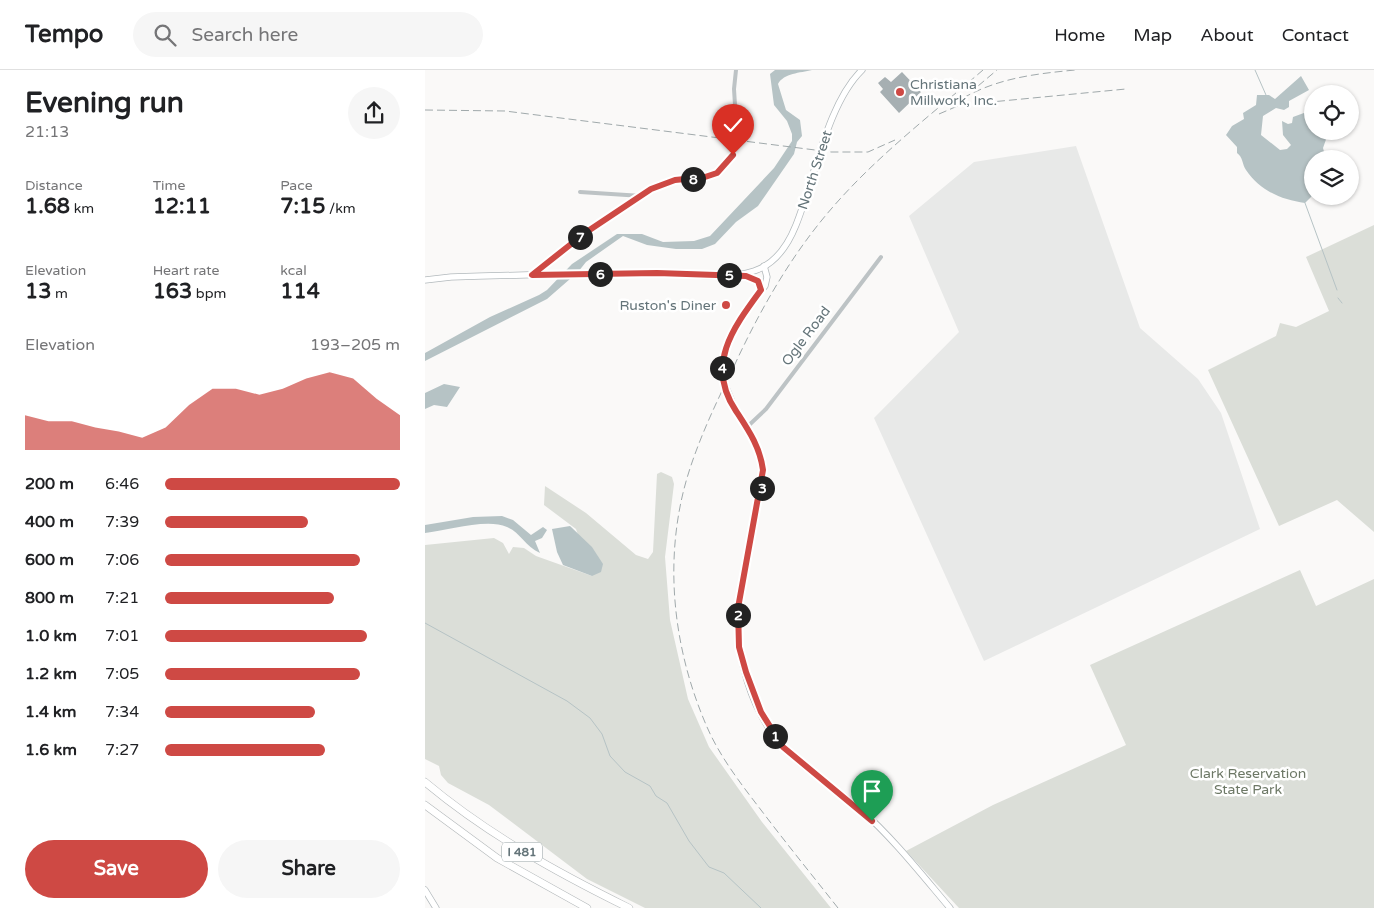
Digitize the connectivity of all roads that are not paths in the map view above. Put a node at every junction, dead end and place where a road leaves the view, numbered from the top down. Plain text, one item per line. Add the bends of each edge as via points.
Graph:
1 (736, 70) edge
2 (863, 70) edge
3 (580, 192) dead end
4 (642, 196) junction
5 (881, 257) dead end
6 (764, 266) junction
7 (532, 275) junction
8 (734, 275) junction
9 (425, 280) edge
10 (761, 290) junction
11 (747, 427) junction
12 (425, 782) edge
13 (425, 805) edge
14 (425, 890) edge
15 (437, 908) edge
16 (587, 908) edge
17 (629, 908) edge
18 (950, 908) edge

1 - 4 street via 737,136 733,155 727,164 712,175 669,182
2 - 6 street, North Street via 838,103 792,236 780,253
3 - 4 street
4 - 7 street via 603,220
5 - 11 street, Ogle Road via 766,409
6 - 8 street
6 - 10 street via 767,277
7 - 8 street
7 - 9 street
8 - 10 street via 753,278
10 - 11 street, bridge via 732,331 723,362 725,387
11 - 18 street via 758,448 763,470 738,608 739,647 761,712 783,747 872,821
12 - 17 highway, I 481 via 514,847
13 - 16 highway, I 481 via 497,858
14 - 15 street

